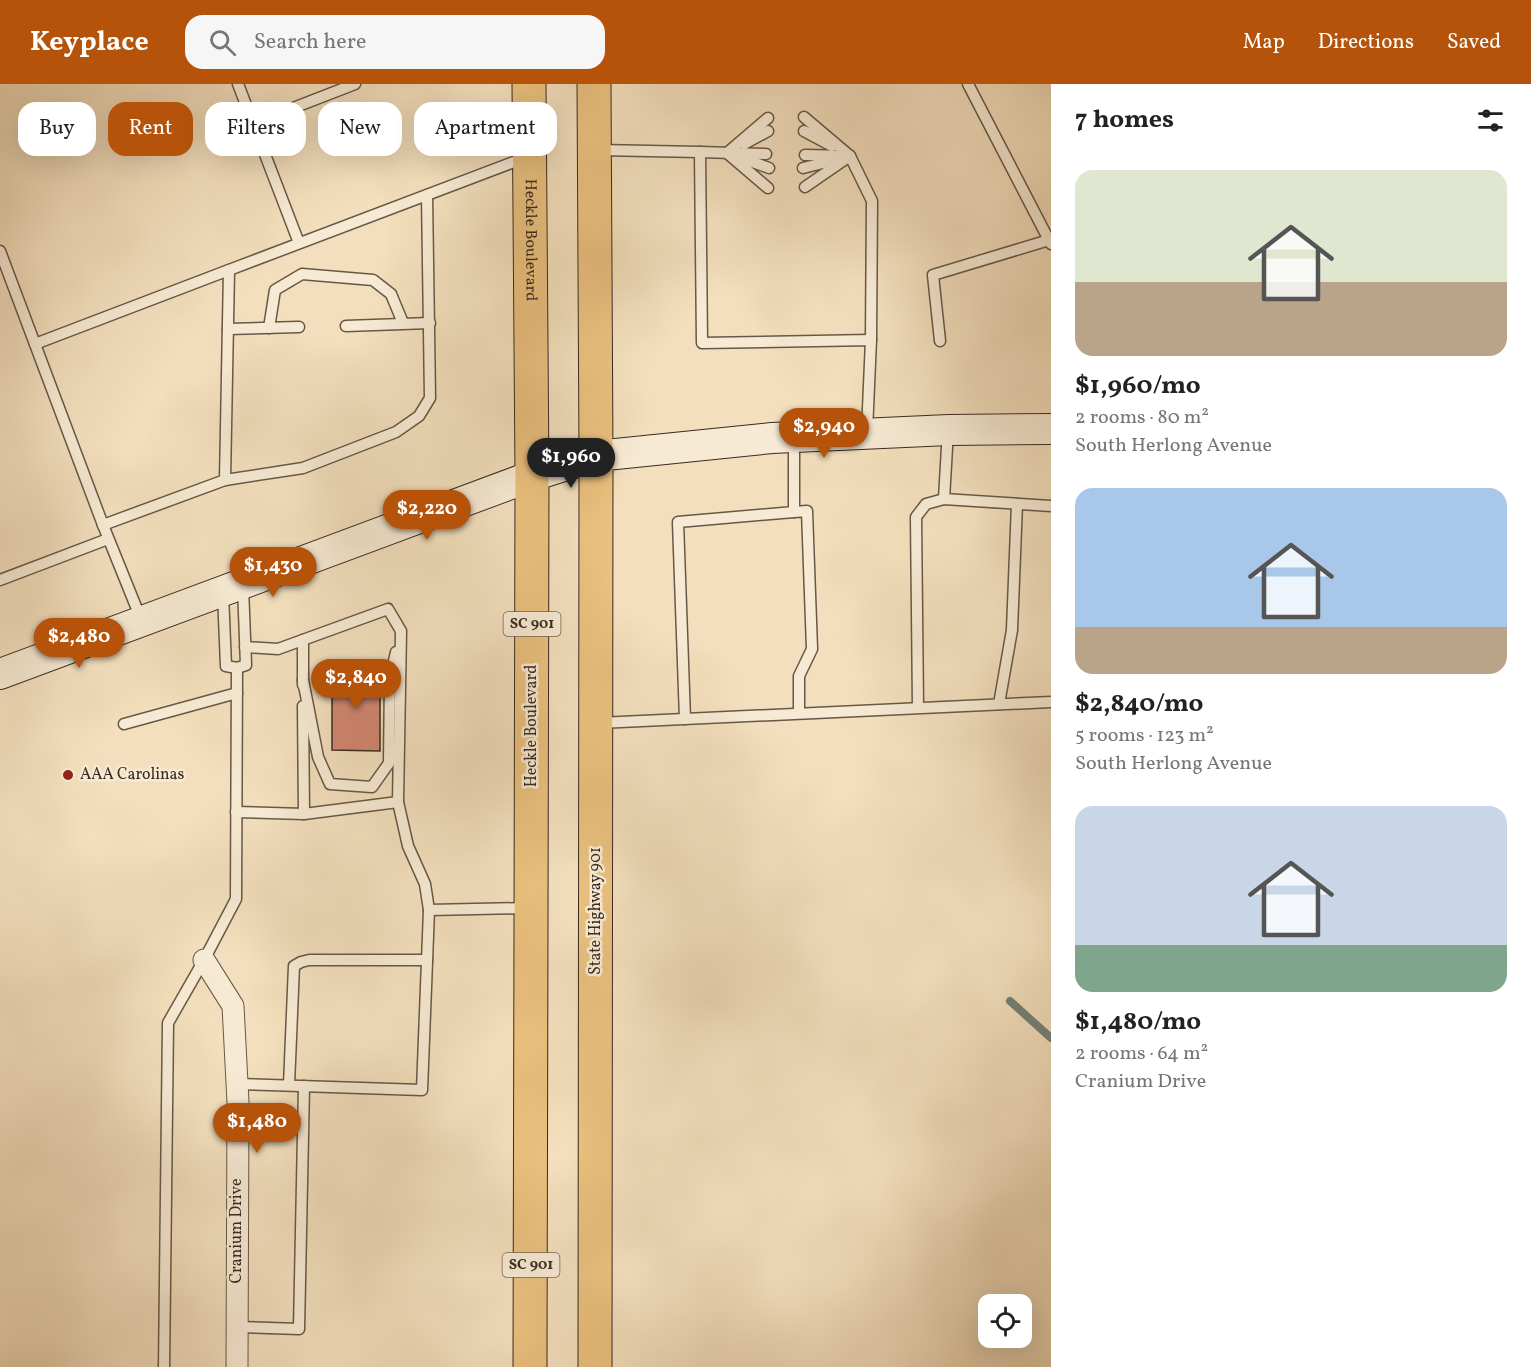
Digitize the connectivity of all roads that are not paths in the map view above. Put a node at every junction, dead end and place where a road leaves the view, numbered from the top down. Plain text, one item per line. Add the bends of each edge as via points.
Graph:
1 (238, 84) edge
2 (355, 84) edge
3 (529, 84) edge
4 (594, 84) edge
5 (968, 84) edge
6 (244, 102) edge
7 (529, 102) edge
8 (306, 103) edge
9 (804, 117) dead end
10 (768, 118) dead end
11 (768, 131) dead end
12 (804, 131) dead end
13 (594, 149) junction
14 (700, 152) junction
15 (727, 153) junction
16 (766, 154) dead end
17 (805, 155) dead end
18 (265, 156) edge
19 (530, 156) joint
20 (850, 156) junction
21 (769, 168) dead end
22 (803, 168) dead end
23 (805, 187) dead end
24 (768, 188) dead end
25 (427, 195) junction
26 (1050, 242) edge
27 (299, 243) junction
28 (0, 251) edge
29 (229, 270) junction
30 (402, 323) junction
31 (430, 323) junction
32 (346, 326) dead end
33 (299, 327) dead end
34 (269, 328) junction
35 (228, 329) junction
36 (871, 340) junction
37 (940, 341) dead end
38 (35, 344) junction
39 (1051, 429) edge
40 (948, 430) junction
41 (867, 433) junction
42 (794, 437) junction
43 (596, 456) junction
44 (532, 476) junction
45 (225, 480) junction
46 (944, 499) junction
47 (1017, 504) junction
48 (1051, 506) edge
49 (794, 512) junction
50 (103, 525) junction
51 (108, 539) junction
52 (0, 580) edge
53 (233, 587) junction
54 (142, 621) junction
55 (401, 631) junction
56 (303, 640) junction
57 (245, 646) junction
58 (236, 666) junction
59 (0, 674) edge
60 (303, 680) junction
61 (237, 693) junction
62 (1051, 702) edge
63 (999, 705) junction
64 (918, 707) junction
65 (799, 713) junction
66 (685, 719) junction
67 (596, 723) junction
68 (124, 724) dead end
69 (398, 802) junction
70 (236, 812) junction
71 (303, 814) junction
72 (531, 908) junction
73 (429, 910) junction
74 (204, 960) junction
75 (427, 960) junction
76 (237, 1084) junction
77 (289, 1085) junction
78 (304, 1086) junction
79 (237, 1327) junction
80 (164, 1367) edge
81 (237, 1367) edge
82 (530, 1367) edge
83 (595, 1367) edge

1 - 6 lane
2 - 8 lane
3 - 7 main road, Heckle Boulevard / SC 901
4 - 13 main road
5 - 26 lane
9 - 20 lane
10 - 15 lane
11 - 15 lane
12 - 20 lane
13 - 14 lane
13 - 43 main road
14 - 15 lane
14 - 36 lane via 702,343
15 - 16 lane
15 - 21 lane
15 - 24 lane
17 - 20 lane
18 - 27 lane
19 - 25 lane
19 - 44 main road, Heckle Boulevard / SC 901
20 - 22 lane
20 - 23 lane
20 - 36 lane via 873,201
25 - 27 lane
25 - 31 lane
26 - 37 lane via 933,276
27 - 29 lane
28 - 38 lane
29 - 35 lane
29 - 38 lane
30 - 31 lane
30 - 32 lane
30 - 34 lane via 391,294 373,280 302,274 276,290
31 - 45 lane via 430,398 419,416 396,432 303,468
33 - 34 lane
34 - 35 lane
35 - 45 lane
36 - 41 lane
38 - 50 lane
39 - 40 street
40 - 41 street
40 - 46 lane
41 - 42 street
42 - 43 street
42 - 49 lane
43 - 44 street
43 - 67 main road, State Highway 901
44 - 53 street
44 - 72 main road, Heckle Boulevard / SC 901
45 - 50 lane
46 - 47 lane
46 - 64 lane via 926,504 916,518
47 - 48 lane
47 - 63 lane via 1012,630
49 - 65 lane via 807,510 812,649 799,676
49 - 66 lane via 678,522
50 - 51 lane
51 - 52 lane
51 - 54 lane
53 - 54 street
53 - 57 lane
53 - 58 lane
54 - 59 street
55 - 56 lane via 388,609
55 - 60 lane via 390,678 389,763 372,787 330,784 318,758
55 - 69 lane
56 - 57 lane via 278,649
56 - 60 lane
57 - 58 lane
58 - 61 lane
60 - 71 lane
61 - 68 lane
61 - 70 lane
62 - 63 lane
63 - 64 lane
64 - 65 lane
65 - 66 lane
66 - 67 lane
67 - 83 main road, State Highway 901
69 - 71 lane
69 - 73 lane via 408,846 425,884
70 - 71 lane
70 - 74 lane via 236,899
72 - 73 lane
72 - 82 main road, Heckle Boulevard / SC 901
73 - 75 lane
74 - 76 street, Cranium Drive via 233,1006
74 - 80 lane via 168,1023
75 - 77 lane via 309,960 294,966
75 - 78 lane via 422,1090
76 - 77 lane
76 - 79 street, Cranium Drive
77 - 78 lane
78 - 79 lane via 299,1329
79 - 81 street, Cranium Drive

